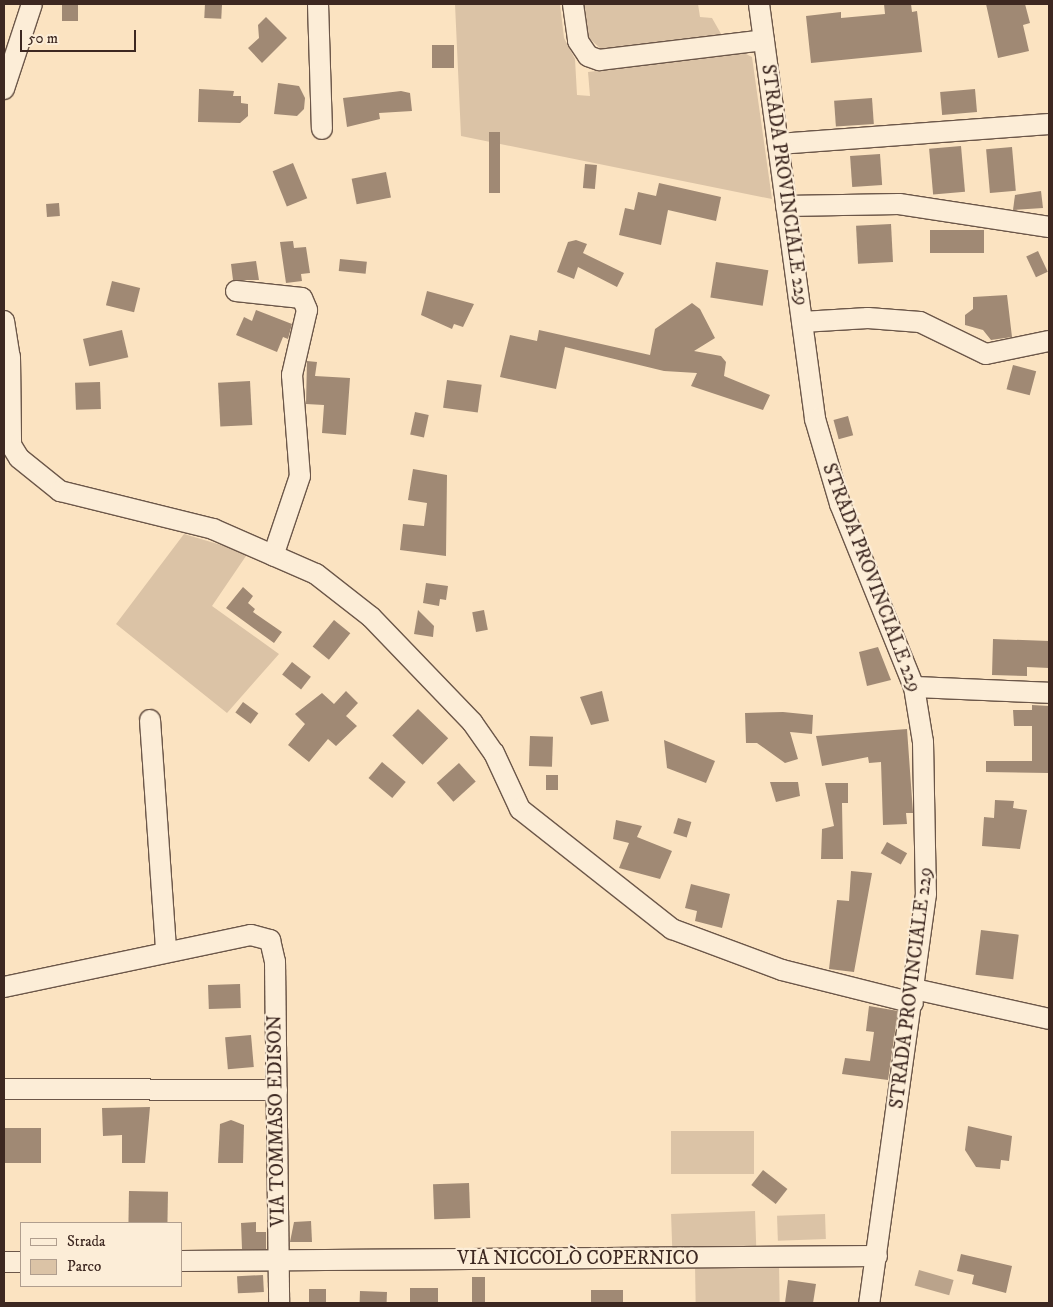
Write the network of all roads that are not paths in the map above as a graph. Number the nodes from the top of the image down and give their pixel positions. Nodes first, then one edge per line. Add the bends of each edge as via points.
1 (32, 4) edge
2 (318, 4) edge
3 (573, 4) edge
4 (760, 4) edge
5 (764, 40) junction
6 (4, 89) edge
7 (1049, 124) edge
8 (322, 129) dead end
9 (778, 144) junction
10 (786, 206) junction
11 (1049, 227) edge
12 (236, 291) dead end
13 (4, 321) edge
14 (802, 322) junction
15 (1049, 341) edge
16 (273, 556) junction
17 (914, 687) junction
18 (1049, 693) edge
19 (150, 720) dead end
20 (166, 951) junction
21 (4, 987) edge
22 (913, 996) junction
23 (1049, 1019) edge
24 (4, 1090) edge
25 (277, 1090) junction
26 (877, 1256) junction
27 (182, 1261) edge
28 (279, 1261) junction
29 (4, 1262) edge
30 (20, 1262) edge
31 (279, 1303) edge
32 (869, 1303) edge

1 - 6 street
2 - 8 street
3 - 5 street via 578,41 588,56 599,60
4 - 5 street, STRADA PROVINCIALE 229
5 - 9 street, STRADA PROVINCIALE 229
7 - 9 street
9 - 10 street, STRADA PROVINCIALE 229
10 - 11 street via 899,204
10 - 14 street, STRADA PROVINCIALE 229
12 - 16 street via 302,298 307,310 292,375 300,476
13 - 16 street via 10,357 9,434 19,458 60,491 76,498 213,529
14 - 15 street via 868,318 920,322 986,354
14 - 17 street, STRADA PROVINCIALE 229 via 825,460
16 - 22 street via 316,574 371,617 472,722 494,753 520,809 672,929 782,970
17 - 18 street
17 - 22 street, STRADA PROVINCIALE 229 via 923,742 927,865
19 - 20 street
20 - 21 street
20 - 25 street, VIA TOMMASO EDISON via 251,935 270,940 275,962
22 - 23 street
22 - 26 street, STRADA PROVINCIALE 229
24 - 25 street
25 - 28 street, VIA TOMMASO EDISON
26 - 28 street, VIA NICCOLÒ COPERNICO
26 - 32 street, STRADA PROVINCIALE 229
27 - 28 street, VIA NICCOLÒ COPERNICO
28 - 31 street, VIA TOMMASO EDISON
29 - 30 street

